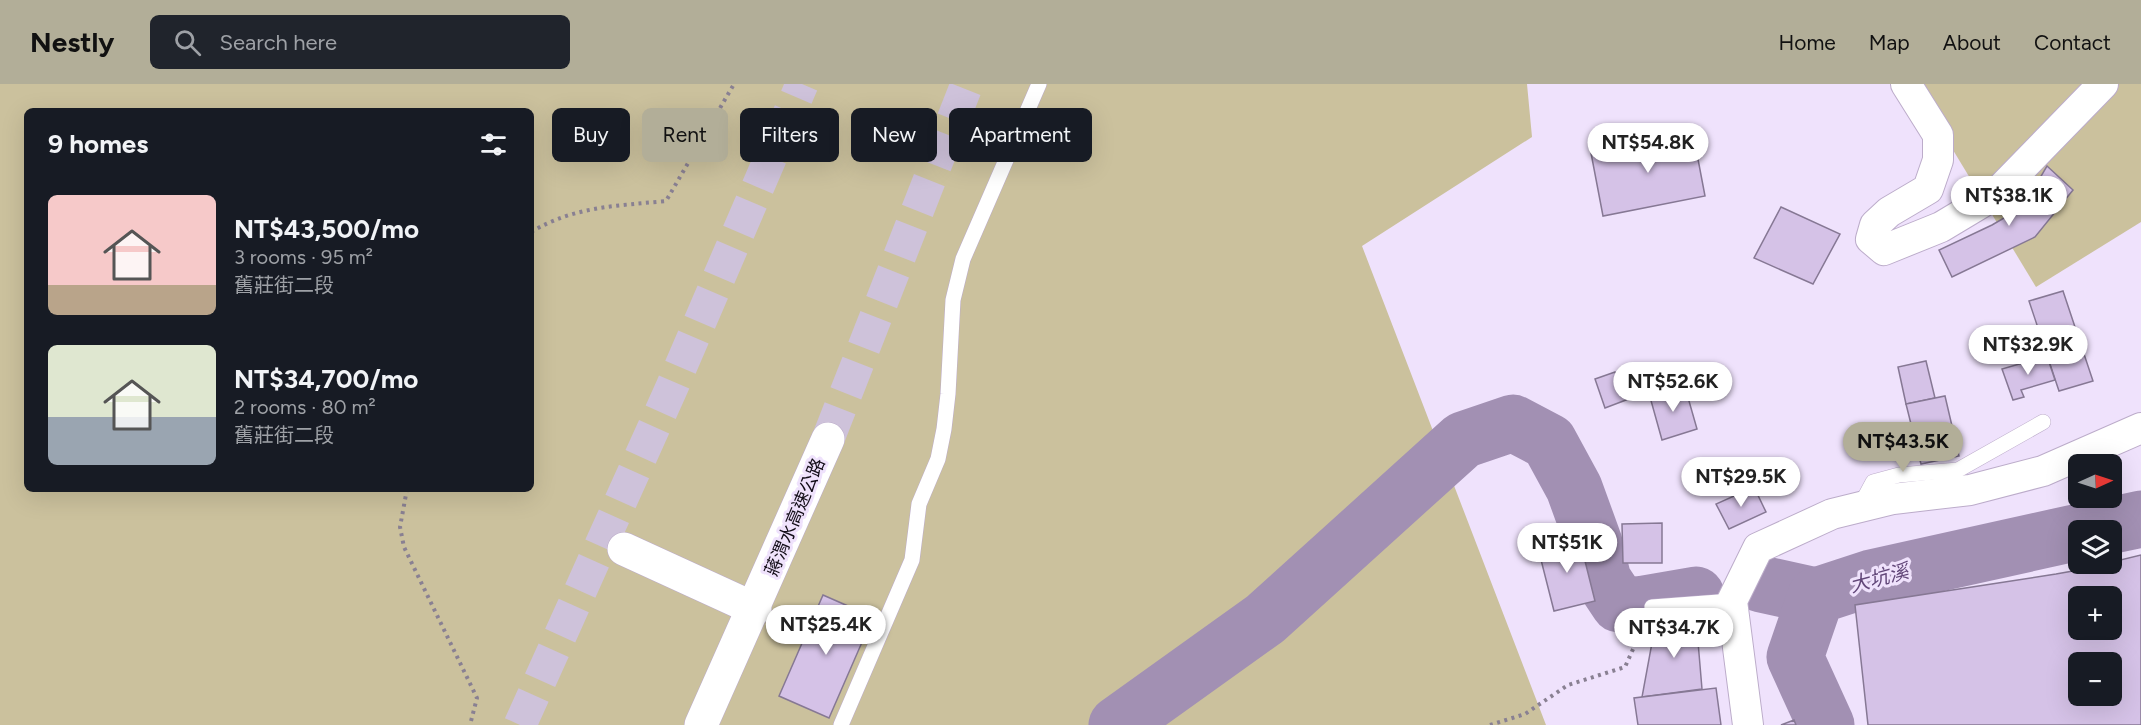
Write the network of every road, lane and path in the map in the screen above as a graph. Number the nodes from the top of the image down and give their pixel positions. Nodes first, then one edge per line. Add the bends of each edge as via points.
1 (734, 84) edge
2 (1039, 84) edge
3 (1906, 84) edge
4 (2103, 84) edge
5 (534, 230) edge
6 (2043, 422) dead end
7 (2141, 428) edge
8 (828, 439) tunnel mouth
9 (406, 492) edge
10 (1859, 508) junction
11 (624, 549) dead end
12 (1732, 601) junction
13 (1652, 608) joint
14 (755, 609) junction
15 (470, 725) edge
16 (701, 725) edge
17 (841, 725) edge
18 (1490, 725) edge
19 (1748, 725) edge

1 - 5 path via 666,201 577,211
2 - 17 lane via 963,259 953,300 944,429 938,459 919,504 912,560
3 - 4 street via 1938,135 1938,160 1928,189 1875,225 1871,239 1884,250 1941,227 1996,194
6 - 10 lane via 1958,470 1899,475 1873,482
7 - 10 street via 2043,471 1970,490 1893,499
8 - 14 highway, 蔣渭水高速公路
9 - 15 path via 400,527 404,547 477,698
10 - 12 street via 1832,514 1758,548
11 - 14 highway
12 - 13 lane
12 - 19 street
13 - 18 path via 1625,667 1568,685 1525,714
14 - 16 highway, 蔣渭水高速公路

